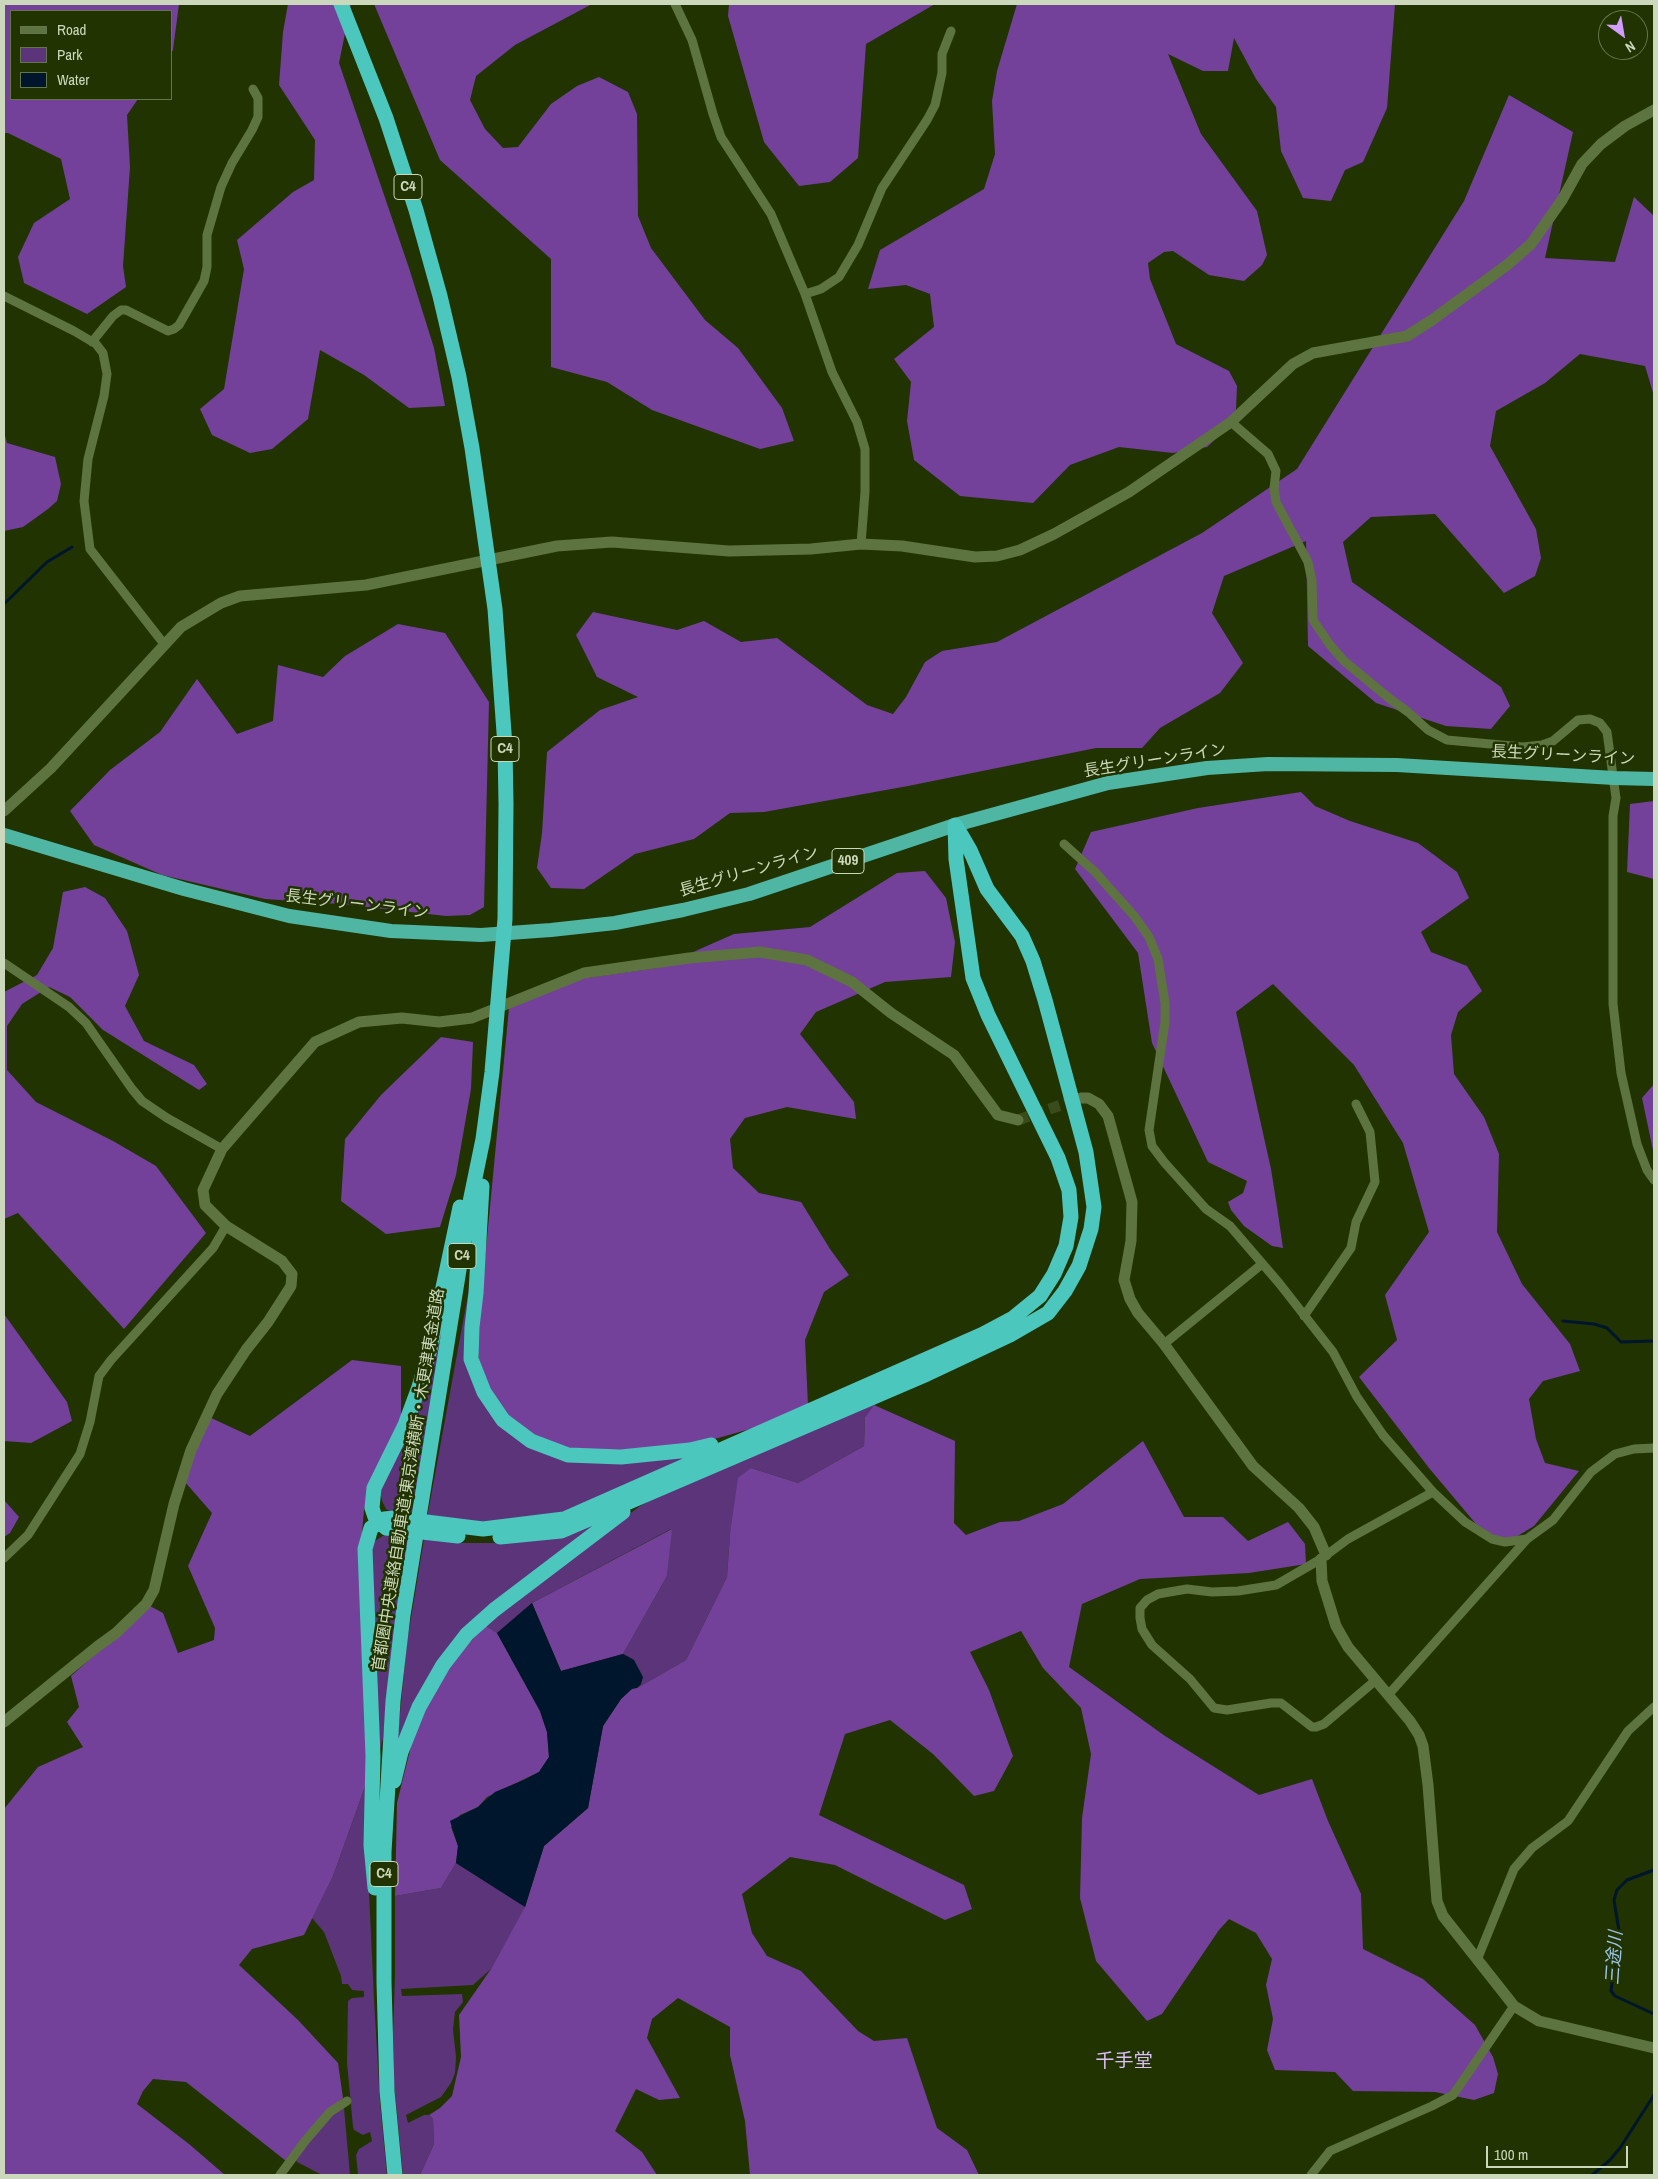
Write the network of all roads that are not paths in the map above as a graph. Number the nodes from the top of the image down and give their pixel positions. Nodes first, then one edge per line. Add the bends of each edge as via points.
1 (341, 4) edge
2 (675, 4) edge
3 (952, 31) dead end
4 (253, 89) dead end
5 (1654, 110) edge
6 (804, 294) junction
7 (4, 296) edge
8 (92, 342) junction
9 (1231, 422) junction
10 (861, 544) junction
11 (164, 644) junction
12 (1614, 778) junction
13 (1654, 778) edge
14 (4, 811) edge
15 (955, 825) junction
16 (4, 835) edge
17 (1064, 844) dead end
18 (4, 963) edge
19 (492, 1072) junction
20 (1081, 1098) dead end
21 (1356, 1104) dead end
22 (1018, 1120) tunnel mouth
23 (483, 1138) junction
24 (222, 1149) junction
25 (1654, 1180) edge
26 (226, 1226) junction
27 (1262, 1264) junction
28 (1304, 1316) junction
29 (1164, 1344) junction
30 (749, 1437) junction
31 (1654, 1448) edge
32 (1433, 1492) junction
33 (645, 1496) junction
34 (380, 1522) junction
35 (1527, 1539) junction
36 (1323, 1557) junction
37 (4, 1558) edge
38 (1376, 1680) junction
39 (1389, 1694) junction
40 (1654, 1707) edge
41 (4, 1722) edge
42 (384, 1852) junction
43 (1477, 1960) junction
44 (384, 1982) junction
45 (1514, 2006) junction
46 (1652, 2048) edge
47 (348, 2101) dead end
48 (280, 2175) edge
49 (395, 2175) edge
50 (1311, 2175) edge

1 - 19 highway, 首都圏中央連絡自動車道;東京湾横断・木更津東金道路 / C4 via 386,118 416,210 459,377 475,467 495,609 505,746 506,888
2 - 6 street via 692,40 721,137 770,214
3 - 6 street via 942,54 942,73 934,105 882,188 858,245 839,277 821,289
4 - 8 street via 258,98 258,116 221,187 206,235 204,281 179,325 168,331 121,310
5 - 9 street via 1601,144 1582,164 1531,244 1507,265 1407,336 1313,353 1293,364
6 - 10 street via 832,372 857,422 865,449
7 - 8 street
8 - 11 street via 103,353 107,374 88,459 84,501 90,549
9 - 10 street via 1129,492 1020,550 975,557 902,546
9 - 12 street via 1268,454 1276,471 1276,502 1308,562 1313,620 1344,661 1428,730 1447,740 1523,747 1542,745 1553,741 1578,720 1590,719 1600,723 1607,732
10 - 11 street via 729,552 612,542 557,546 366,585 240,596 221,603 181,627
11 - 14 street via 51,768
12 - 13 highway, 長生グリーンライン / 409
12 - 15 highway, 長生グリーンライン / 409 via 1397,765 1268,764 1206,768 1108,783
12 - 25 street via 1613,1004 1621,1073 1635,1135 1647,1170
15 - 16 highway, 長生グリーンライン / 409 via 749,894 683,910 615,923 481,935 391,931 289,916 184,889
15 - 30 highway via 956,859 974,978 988,1015 1058,1158 1069,1190 1071,1217 1066,1246 1040,1296 1013,1318 921,1363
15 - 33 highway via 987,889 1022,936 1045,1000 1086,1152 1094,1206 1079,1266 1048,1313 1010,1336
17 - 27 street via 1135,917 1158,959 1165,1022 1149,1130 1152,1146 1206,1209 1230,1226
18 - 24 street via 69,1007 86,1023 142,1101
19 - 23 highway, 首都圏中央連絡自動車道;東京湾横断・木更津東金道路 / C4
19 - 30 highway via 471,1359 484,1392 504,1420 531,1442 568,1455 621,1457 690,1450
20 - 29 street via 1099,1104 1108,1116 1132,1202 1132,1241 1124,1280 1138,1313
21 - 28 street via 1370,1132 1375,1182 1356,1222 1351,1248
22 - 24 street via 998,1115 954,1055 852,982 807,960 760,952 584,973 472,1018 439,1022 402,1018 359,1022 315,1042
23 - 34 highway via 471,1155 419,1387 405,1425 374,1488 372,1508
23 - 42 highway, 首都圏中央連絡自動車道;東京湾横断・木更津東金道路 / C4 via 403,1615 393,1701
24 - 26 street via 203,1190 205,1204
26 - 37 street via 213,1248 99,1376 80,1454 28,1535
26 - 41 street via 282,1262 292,1274 291,1286 213,1402 191,1450 174,1504 154,1590 146,1604 116,1633
27 - 28 street
27 - 29 street
28 - 32 street via 1333,1352 1357,1397 1383,1435
29 - 36 street via 1253,1466 1293,1502 1314,1527
30 - 34 highway via 564,1518 483,1528 394,1518
31 - 35 street via 1615,1454 1591,1472 1553,1520
32 - 35 street via 1465,1522 1492,1539 1505,1542
32 - 36 street via 1348,1539
33 - 34 highway via 561,1531 487,1538 405,1531 386,1528
33 - 42 highway via 494,1610 467,1634 444,1665 419,1707 401,1752
34 - 44 highway via 371,1528 365,1549 373,1756 371,1844
35 - 39 street
36 - 38 street via 1322,1581 1336,1626 1348,1647
36 - 38 street via 1276,1585 1256,1590 1212,1592 1187,1589 1158,1594 1140,1608 1146,1638 1190,1679 1214,1708 1227,1710 1281,1703 1316,1728
38 - 39 street
39 - 43 street via 1410,1721 1423,1746 1437,1901 1443,1916
40 - 43 street via 1628,1731 1568,1821 1532,1848 1514,1869
42 - 44 highway, 首都圏中央連絡自動車道;東京湾横断・木更津東金道路 / C4
43 - 45 street
44 - 49 highway, 首都圏中央連絡自動車道;東京湾横断・木更津東金道路 / C4 via 387,2091
45 - 46 street via 1539,2021
45 - 50 street via 1453,2095 1330,2151
47 - 48 street via 324,2120

